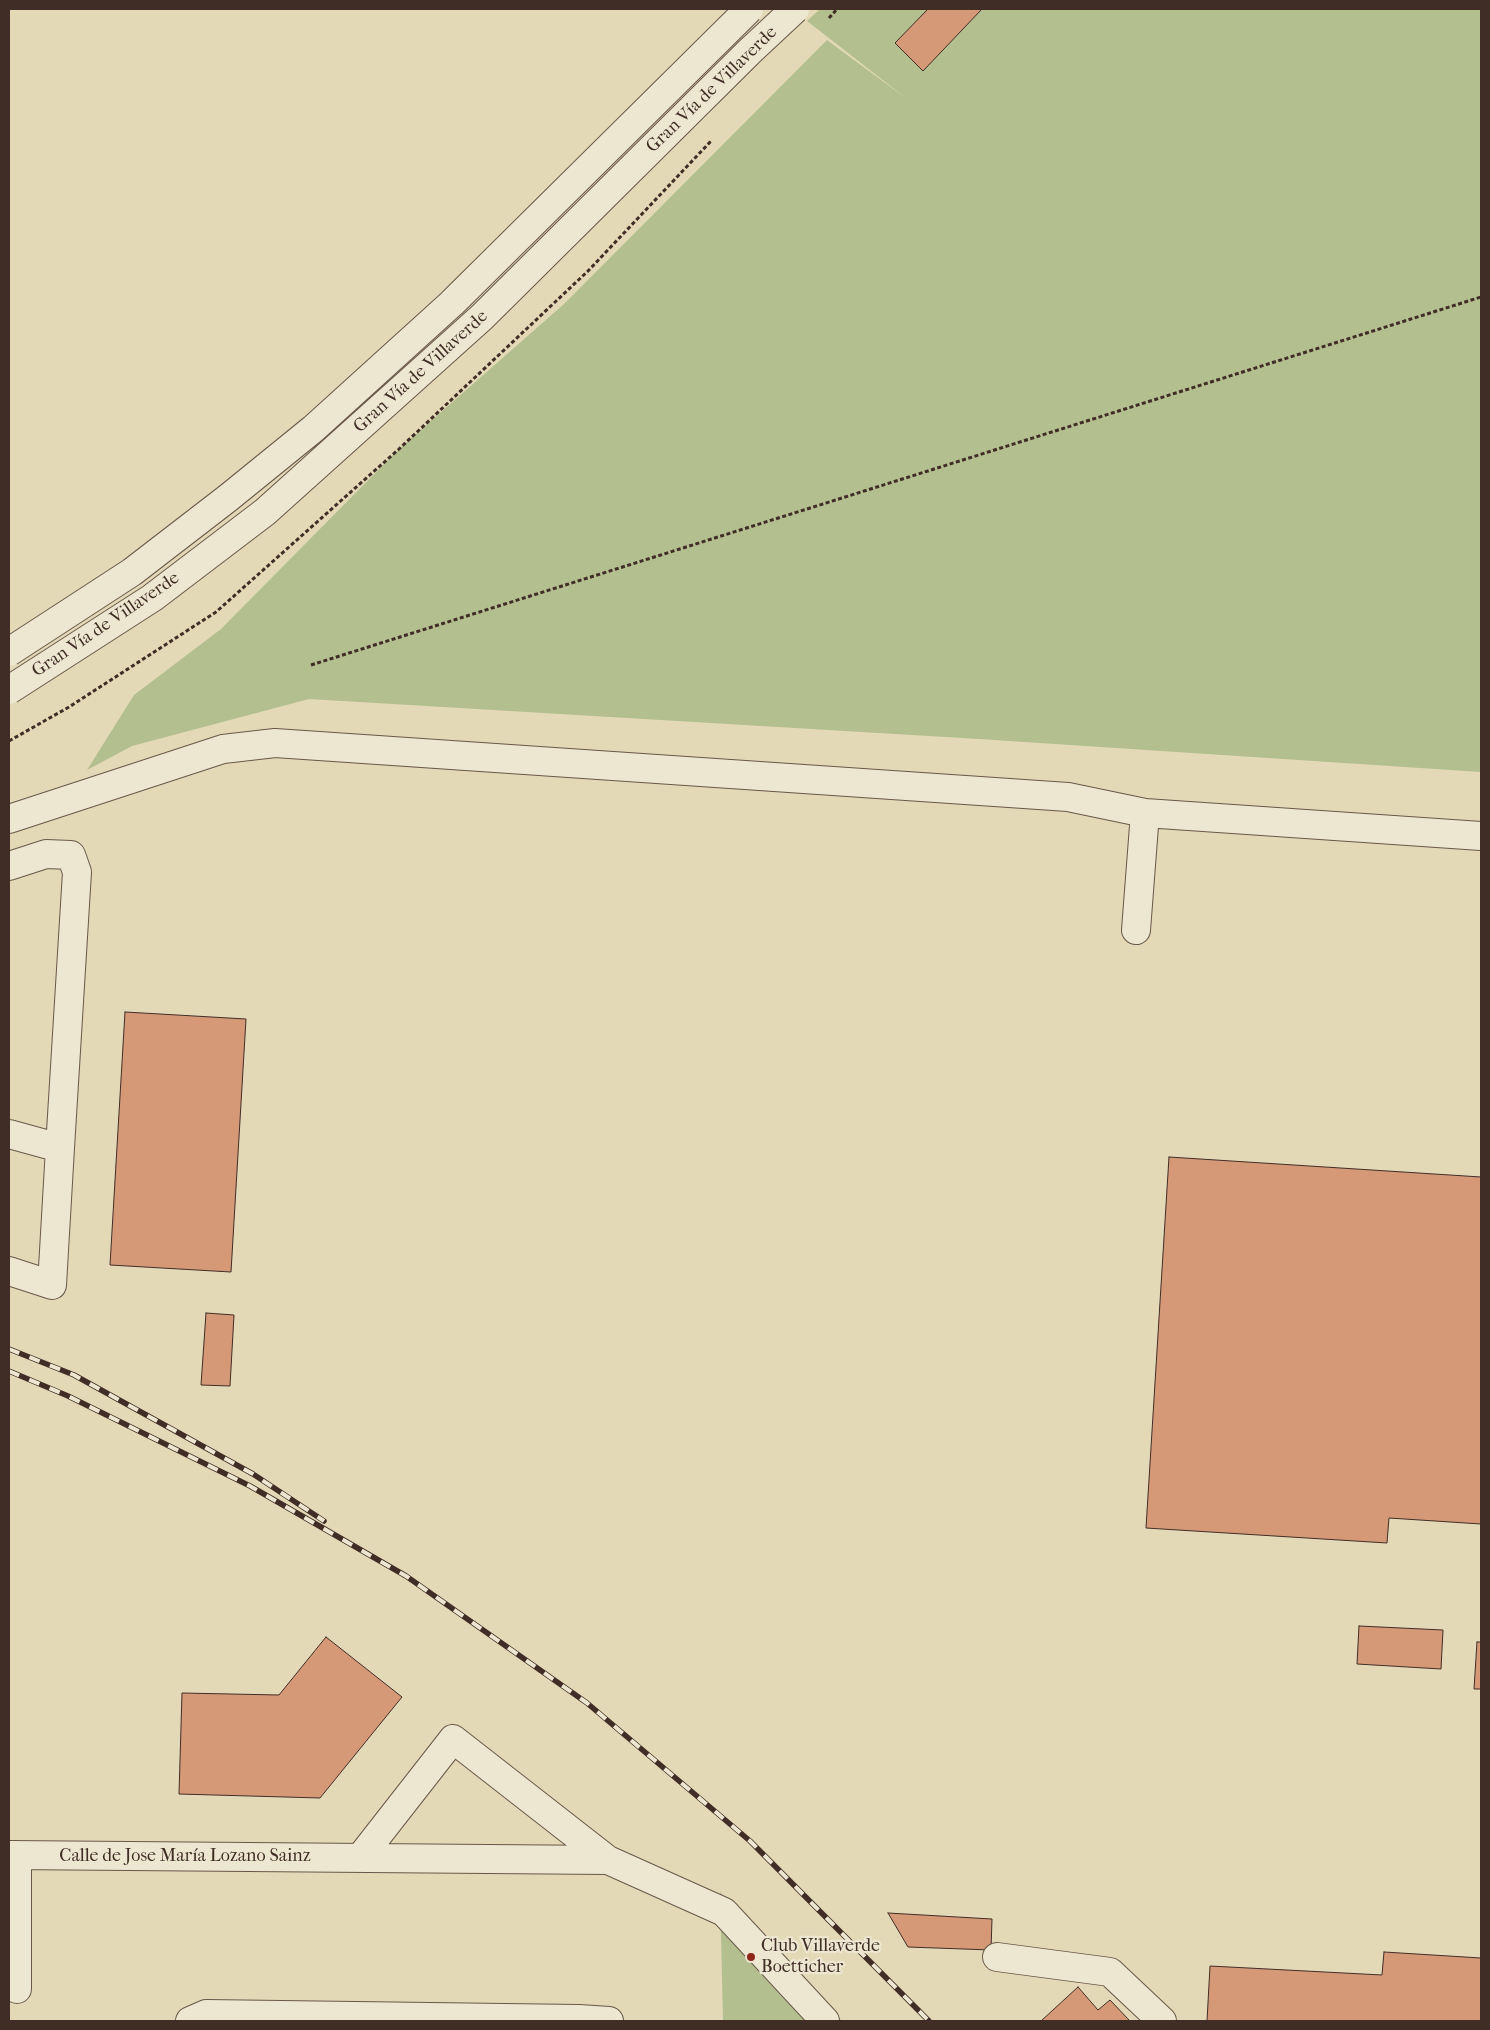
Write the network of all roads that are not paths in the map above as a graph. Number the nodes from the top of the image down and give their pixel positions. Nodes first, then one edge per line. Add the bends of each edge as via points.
1 (749, 9) edge
2 (795, 9) edge
3 (9, 652) edge
4 (9, 690) edge
5 (1145, 812) junction
6 (9, 819) edge
7 (1481, 836) edge
8 (9, 866) edge
9 (1136, 930) dead end
10 (9, 1134) edge
11 (60, 1148) junction
12 (9, 1270) edge
13 (13, 1855) edge
14 (360, 1858) junction
15 (608, 1860) junction
16 (997, 1958) dead end
17 (17, 1989) dead end
18 (190, 2021) edge
19 (609, 2021) edge
20 (825, 2021) edge
21 (1162, 2021) edge

1 - 3 street, Gran Vía de Villaverde, bridge via 452,303 313,429 132,572
2 - 4 street, Gran Vía de Villaverde, bridge via 482,317 265,512 152,598
5 - 6 street via 1068,796 275,743 223,749
5 - 7 street
5 - 9 street
8 - 11 street via 46,854 70,855 77,872
10 - 11 street
11 - 12 street via 52,1285
13 - 14 street, Calle de Jose María Lozano Sainz
13 - 17 street
14 - 15 street, Calle de Jose María Lozano Sainz
14 - 15 street via 453,1739
15 - 20 street via 724,1912
16 - 21 street via 1110,1972
18 - 19 street via 206,2014

